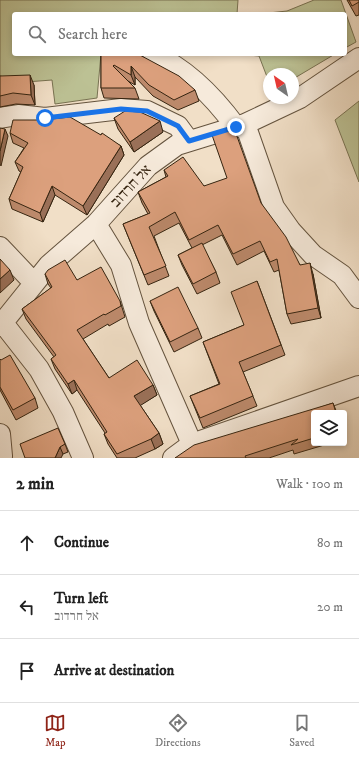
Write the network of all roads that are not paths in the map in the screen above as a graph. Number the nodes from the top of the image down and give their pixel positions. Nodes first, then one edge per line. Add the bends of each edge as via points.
1 (158, 56) edge
2 (359, 58) edge
3 (0, 118) edge
4 (240, 126) junction
5 (189, 141) junction
6 (96, 224) junction
7 (0, 247) edge
8 (34, 284) junction
9 (359, 298) edge
10 (2, 324) edge
11 (359, 386) edge
12 (0, 434) edge
13 (192, 444) junction
14 (0, 457) edge
15 (83, 458) edge
16 (173, 458) edge

1 - 4 street via 195,81
2 - 4 street, אל חרדוב via 300,98
3 - 5 street via 18,115 45,118 121,109 147,111 178,126
4 - 5 street, אל חרדוב
4 - 9 street via 274,206 291,232 313,255 342,275
5 - 6 street, אל חרדוב via 177,145 148,166
6 - 8 street, אל חרדוב via 49,265
6 - 13 street via 121,265 139,323
7 - 8 street
8 - 10 street, אל חרדוב
10 - 15 street via 39,369 63,412
11 - 13 street
12 - 14 street
13 - 16 street

